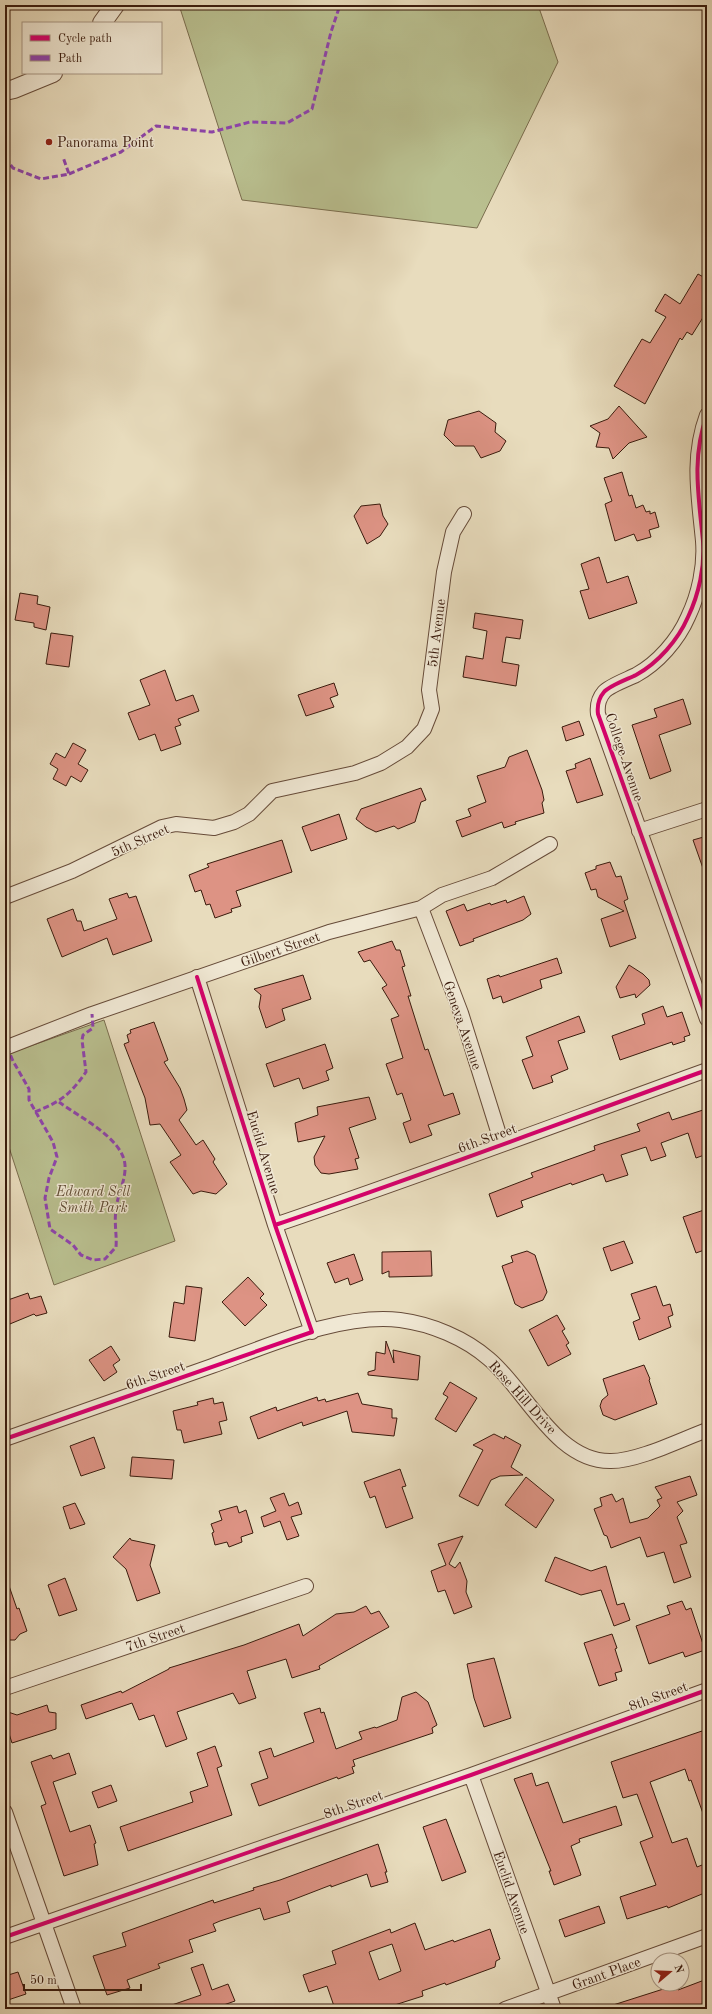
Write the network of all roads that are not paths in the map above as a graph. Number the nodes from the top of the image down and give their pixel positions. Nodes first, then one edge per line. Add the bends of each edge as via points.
1 (115, 5) edge
2 (103, 22) edge
3 (51, 74) edge
4 (5, 91) edge
5 (707, 415) edge
6 (464, 514) dead end
7 (407, 747) joint
8 (707, 809) edge
9 (639, 831) junction
10 (550, 844) dead end
11 (5, 897) edge
12 (421, 908) junction
13 (197, 977) junction
14 (707, 1019) edge
15 (5, 1048) edge
16 (707, 1070) edge
17 (502, 1144) junction
18 (275, 1225) junction
19 (312, 1332) junction
20 (707, 1430) edge
21 (5, 1439) edge
22 (306, 1586) dead end
23 (5, 1688) edge
24 (707, 1690) edge
25 (471, 1775) junction
26 (5, 1812) edge
27 (45, 1923) junction
28 (707, 1936) edge
29 (5, 1937) edge
30 (548, 1994) junction
31 (74, 2009) edge
32 (505, 2009) edge
33 (554, 2009) edge

1 - 2 street
3 - 4 street
5 - 9 street, College Avenue via 698,454 696,487 703,542 697,595 688,618 663,653 638,674 605,691 597,704 598,714
6 - 7 street, 5th Avenue via 453,532 444,572 429,690 432,709 424,729
7 - 11 street, 5th Street via 381,763 355,773 272,791 249,814 234,822 214,828 176,824 162,827 72,871
8 - 9 street
9 - 14 street, College Avenue
10 - 12 street, Gilbert Street via 492,878 442,895
12 - 13 street, Gilbert Street via 329,932
12 - 17 street, Geneva Avenue via 461,1013
13 - 15 street, Gilbert Street
13 - 18 street, Euclid Avenue
16 - 17 street, 6th Street
17 - 18 street, 6th Street via 382,1189
18 - 19 street, Euclid Avenue
19 - 20 street, Rose Hill Drive via 346,1322 373,1319 401,1320 436,1329 466,1343 489,1359 560,1440 575,1451 592,1458 610,1461 628,1459
19 - 21 street, 6th Street
22 - 23 street, 7th Street
24 - 25 street, 8th Street
25 - 27 street, 8th Street
25 - 30 street, Euclid Avenue
26 - 27 street
27 - 29 street, 8th Street
27 - 31 street
28 - 30 street, Grant Place
30 - 32 street, Grant Place
30 - 33 street, Euclid Avenue

